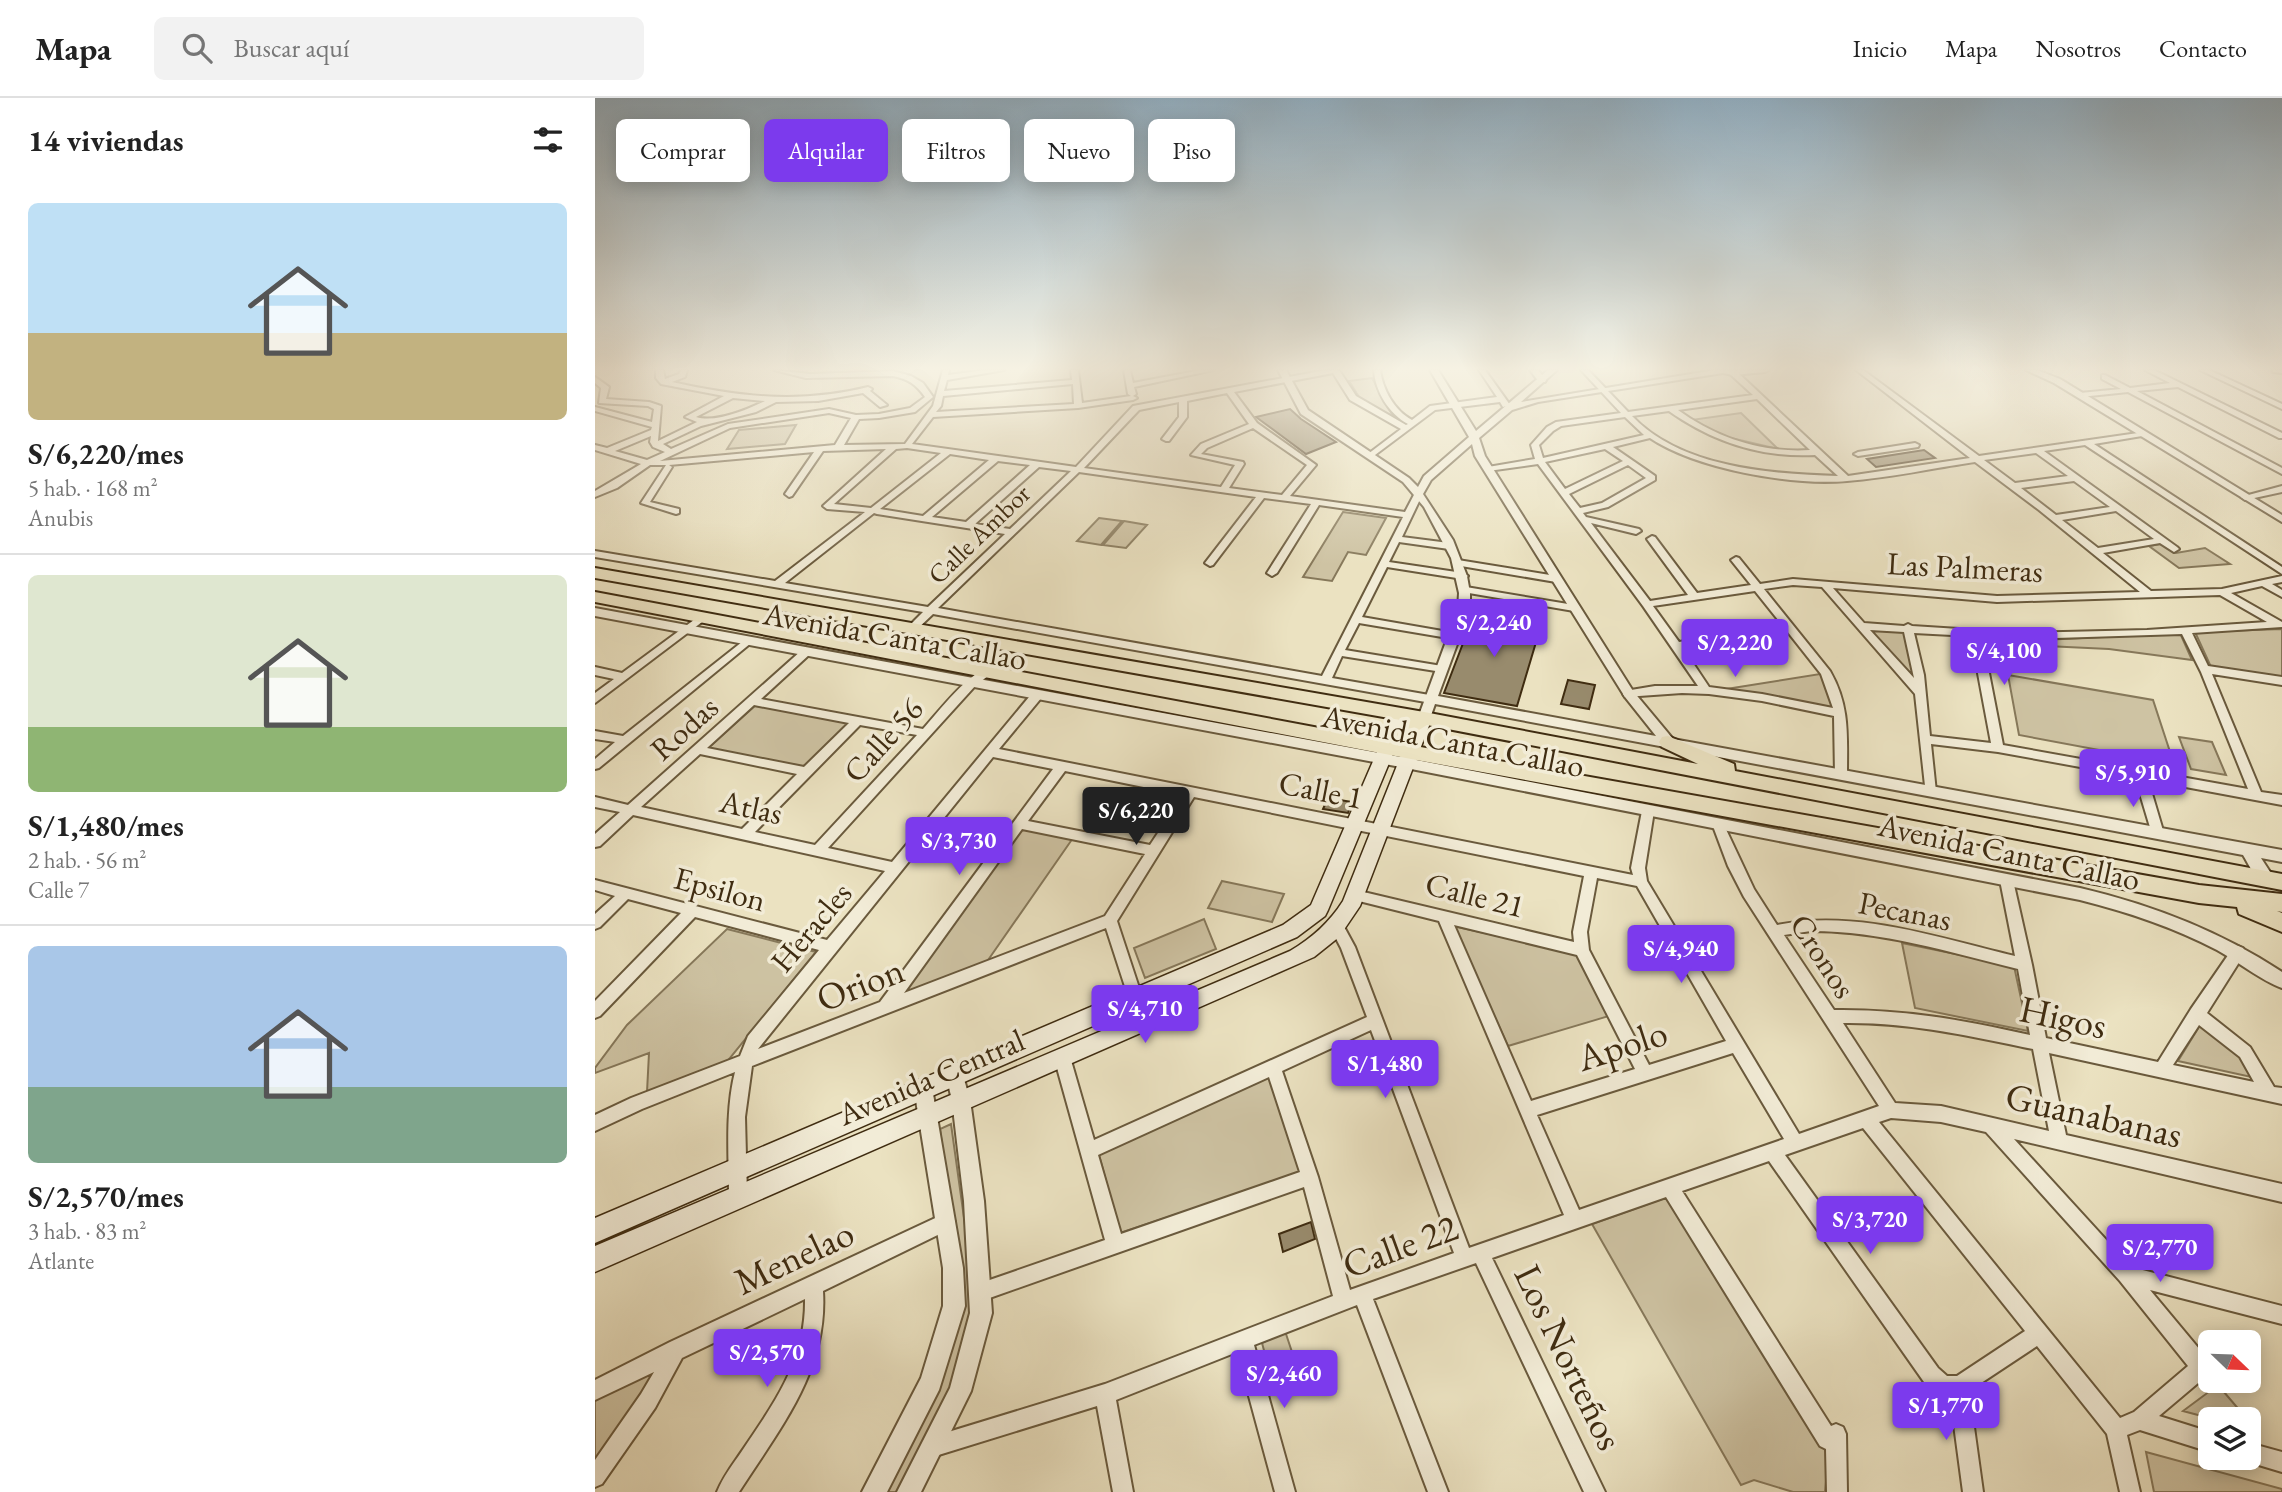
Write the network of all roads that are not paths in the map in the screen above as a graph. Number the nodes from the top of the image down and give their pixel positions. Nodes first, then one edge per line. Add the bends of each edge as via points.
1 (640, 435) edge
2 (655, 435) edge
3 (675, 435) edge
4 (708, 435) edge
5 (845, 435) edge
6 (915, 435) edge
7 (1107, 435) edge
8 (1169, 435) edge
9 (1230, 435) edge
10 (1269, 435) edge
11 (1339, 435) edge
12 (1397, 435) edge
13 (1468, 435) edge
14 (1476, 435) edge
15 (1544, 435) edge
16 (1715, 435) edge
17 (1799, 435) edge
18 (1946, 435) edge
19 (2135, 435) edge
20 (2144, 435) edge
21 (2215, 435) edge
22 (1650, 436) joint
23 (1472, 438) junction
24 (1166, 439) dead end
25 (2086, 442) junction
26 (656, 445) junction
27 (895, 445) junction
28 (1915, 445) dead end
29 (907, 446) junction
30 (1607, 446) junction
31 (595, 447) edge
32 (838, 447) junction
33 (820, 449) junction
34 (2036, 449) junction
35 (607, 451) junction
36 (949, 451) junction
37 (670, 452) junction
38 (1817, 452) junction
39 (1370, 456) junction
40 (996, 457) junction
41 (1977, 458) junction
42 (1540, 461) junction
43 (648, 463) junction
44 (684, 463) junction
45 (1038, 463) junction
46 (1628, 463) junction
47 (668, 467) junction
48 (1078, 469) junction
49 (1487, 469) junction
50 (2282, 471) edge
51 (1882, 474) junction
52 (2075, 478) junction
53 (1846, 479) junction
54 (2014, 486) junction
55 (608, 488) junction
56 (1224, 489) junction
57 (2282, 489) edge
58 (1419, 493) junction
59 (1564, 493) junction
60 (595, 494) edge
61 (789, 494) dead end
62 (1262, 495) junction
63 (2245, 497) junction
64 (1284, 498) junction
65 (1316, 503) junction
66 (2117, 508) junction
67 (877, 510) junction
68 (676, 511) dead end
69 (1409, 515) junction
70 (1581, 515) junction
71 (926, 519) junction
72 (2055, 519) junction
73 (2282, 519) edge
74 (968, 525) junction
75 (1636, 531) dead end
76 (1011, 532) junction
77 (1397, 539) junction
78 (1652, 540) dead end
79 (2161, 540) junction
80 (1449, 546) junction
81 (2174, 549) dead end
82 (2098, 551) junction
83 (595, 554) edge
84 (1736, 560) dead end
85 (1210, 563) dead end
86 (1385, 564) junction
87 (1460, 570) junction
88 (2282, 571) edge
89 (595, 573) edge
90 (1272, 573) dead end
91 (1556, 579) junction
92 (2282, 579) edge
93 (778, 584) junction
94 (1824, 584) junction
95 (2265, 584) junction
96 (1755, 587) junction
97 (1466, 590) junction
98 (2222, 592) junction
99 (2282, 594) edge
100 (2150, 595) junction
101 (595, 597) edge
102 (1695, 597) junction
103 (1647, 604) junction
104 (1574, 608) junction
105 (930, 610) junction
106 (595, 612) edge
107 (702, 617) junction
108 (1356, 619) junction
109 (1860, 626) junction
110 (2280, 626) edge
111 (1908, 627) junction
112 (1789, 628) junction
113 (687, 629) junction
114 (909, 630) junction
115 (2185, 630) junction
116 (1976, 633) junction
117 (1454, 636) junction
118 (747, 641) junction
119 (1676, 646) junction
120 (806, 652) junction
121 (1339, 652) junction
122 (1442, 669) junction
123 (2205, 669) junction
124 (991, 670) junction
125 (595, 671) edge
126 (624, 677) junction
127 (1325, 680) junction
128 (2279, 681) edge
129 (972, 682) junction
130 (1706, 690) junction
131 (1920, 692) junction
132 (2282, 693) edge
133 (1038, 694) junction
134 (1629, 694) junction
135 (595, 699) edge
136 (1431, 699) junction
137 (754, 701) junction
138 (1841, 713) junction
139 (1401, 715) junction
140 (1424, 718) junction
141 (858, 720) junction
142 (925, 733) junction
143 (595, 736) edge
144 (1925, 738) junction
145 (625, 740) junction
146 (1668, 742) junction
147 (1387, 748) junction
148 (1998, 748) junction
149 (699, 750) junction
150 (991, 752) junction
151 (1408, 758) junction
152 (595, 765) edge
153 (1061, 767) junction
154 (807, 772) junction
155 (2140, 774) junction
156 (1841, 775) junction
157 (1774, 787) junction
158 (1191, 792) junction
159 (1930, 792) junction
160 (2257, 796) junction
161 (2282, 800) edge
162 (595, 802) edge
163 (633, 810) junction
164 (1648, 810) junction
165 (1020, 824) junction
166 (1355, 826) junction
167 (1719, 826) junction
168 (1379, 830) junction
169 (744, 834) junction
170 (2158, 834) junction
171 (595, 842) edge
172 (818, 850) junction
173 (1154, 850) junction
174 (2248, 850) junction
175 (2281, 857) edge
176 (896, 868) junction
177 (1591, 873) junction
178 (2007, 880) junction
179 (2274, 880) edge
180 (1641, 882) junction
181 (595, 885) edge
182 (626, 893) junction
183 (2199, 894) junction
184 (1355, 895) junction
185 (2282, 903) edge
186 (692, 911) junction
187 (1444, 917) junction
188 (1110, 920) junction
189 (595, 922) edge
190 (2282, 923) edge
191 (1337, 927) junction
192 (1774, 931) junction
193 (830, 947) junction
194 (1582, 950) junction
195 (2238, 952) junction
196 (2025, 965) junction
197 (2282, 981) edge
198 (1135, 997) junction
199 (885, 1008) junction
200 (595, 1012) edge
201 (2196, 1014) junction
202 (1829, 1017) junction
203 (1375, 1021) junction
204 (2039, 1044) junction
205 (1736, 1045) junction
206 (1062, 1057) junction
207 (743, 1063) junction
208 (1273, 1067) junction
209 (2161, 1071) junction
210 (1644, 1072) junction
211 (955, 1075) junction
212 (923, 1088) junction
213 (2276, 1094) edge
214 (961, 1101) junction
215 (1528, 1110) junction
216 (1891, 1110) junction
217 (929, 1114) junction
218 (1866, 1119) junction
219 (595, 1123) edge
220 (1990, 1125) junction
221 (2059, 1142) junction
222 (1794, 1143) junction
223 (1091, 1150) junction
224 (1773, 1152) junction
225 (738, 1168) junction
226 (1310, 1177) junction
227 (1669, 1186) junction
228 (2282, 1193) edge
229 (738, 1196) junction
230 (1574, 1219) junction
231 (946, 1222) junction
232 (595, 1231) edge
233 (1115, 1243) junction
234 (1472, 1255) junction
235 (595, 1259) edge
236 (2126, 1275) junction
237 (813, 1284) junction
238 (981, 1292) junction
239 (1353, 1298) junction
240 (2282, 1315) edge
241 (2038, 1334) junction
242 (1243, 1339) junction
243 (677, 1349) junction
244 (1959, 1386) junction
245 (595, 1390) edge
246 (1105, 1394) junction
247 (2140, 1420) junction
248 (2116, 1429) junction
249 (1832, 1436) joint
250 (2198, 1438) edge
251 (932, 1447) junction
252 (2261, 1456) edge
253 (2282, 1462) edge
254 (595, 1477) edge
255 (727, 1492) edge
256 (874, 1492) edge
257 (909, 1492) edge
258 (1123, 1492) edge
259 (1285, 1492) edge
260 (1438, 1492) edge
261 (1595, 1492) edge
262 (1837, 1492) edge
263 (1973, 1492) edge
264 (2130, 1492) edge

1 - 35 street
2 - 26 street
3 - 26 street
4 - 37 street
5 - 32 street
6 - 29 street
7 - 48 street, Calle Ambor
8 - 24 street
9 - 56 street via 1204,446 1194,456 1240,464
10 - 64 street via 1311,463 1312,468
11 - 39 street, Avenida Central
12 - 39 street
13 - 23 street
14 - 23 street
15 - 42 street via 1537,442
16 - 38 street via 1775,451
17 - 38 street
18 - 41 street
19 - 25 street
20 - 63 street
21 - 50 street
22 - 30 street
22 - 53 street via 1737,469 1784,477
23 - 49 street
23 - 58 street via 1425,480
25 - 34 street
25 - 88 street
26 - 37 street
27 - 29 street
27 - 32 street
27 - 67 street via 828,506
28 - 51 street via 1855,452
29 - 36 street
30 - 42 street
30 - 46 street
31 - 35 street
32 - 33 street
33 - 44 street
33 - 61 street
34 - 41 street
34 - 52 street
35 - 43 street
36 - 40 street
36 - 67 street
37 - 43 street
38 - 53 street
39 - 58 street, Avenida Central
40 - 45 street
40 - 71 street
41 - 51 street
41 - 54 street
42 - 49 street
42 - 59 street
43 - 44 street
43 - 55 street
44 - 47 street
45 - 48 street
45 - 74 street
46 - 59 street
46 - 70 street via 1653,478
47 - 55 street
47 - 68 street via 645,503
48 - 56 street
48 - 76 street, Calle Ambor
49 - 91 street
51 - 53 street
52 - 54 street
52 - 66 street
54 - 72 street
55 - 60 street
56 - 62 street
57 - 63 street
58 - 69 street
58 - 80 street, Avenida Central
59 - 70 street
62 - 64 street
62 - 85 street
63 - 73 street
64 - 65 street
65 - 69 street
65 - 90 street
66 - 72 street
66 - 79 street
67 - 71 street
67 - 93 street
69 - 77 street
70 - 75 street
70 - 103 street
71 - 74 street
72 - 82 street
74 - 76 street
76 - 105 street, Calle Ambor
77 - 80 street
77 - 86 street
78 - 102 street
79 - 81 street
79 - 82 street
80 - 87 street, Avenida Central
82 - 100 street
83 - 93 street, Avenida Canta Callao
84 - 96 street
86 - 87 street
86 - 108 street
87 - 91 street
87 - 97 street, Avenida Central
89 - 114 main road, Avenida Canta Callao
91 - 104 street
92 - 95 street, Las Palmeras
93 - 105 street, Avenida Canta Callao
94 - 96 street, Las Palmeras
94 - 100 street, Las Palmeras via 1997,599
94 - 109 street
95 - 98 street, Las Palmeras
95 - 99 street
96 - 102 street, Las Palmeras
96 - 112 street
97 - 104 street
97 - 117 street, Avenida Central
98 - 100 street, Las Palmeras
98 - 110 street
101 - 107 main road, Avenida Canta Callao
102 - 103 street, Las Palmeras
103 - 119 street
104 - 134 street
105 - 114 street, Calle Ambor
105 - 127 street, Avenida Canta Callao
106 - 113 street, Avenida Canta Callao
107 - 113 street
107 - 124 main road, Avenida Canta Callao
108 - 117 street
108 - 121 street
109 - 111 street
109 - 131 street
110 - 115 street
111 - 116 street
111 - 131 street
112 - 119 street
112 - 138 street via 1826,673 1837,692
113 - 118 street, Avenida Canta Callao
113 - 126 street
114 - 139 main road, Avenida Canta Callao
115 - 116 street via 2022,636
115 - 123 street
116 - 148 street
117 - 122 street, Avenida Central
118 - 120 street, Avenida Canta Callao
118 - 145 street
119 - 130 street
120 - 129 street, Avenida Canta Callao
120 - 137 street, Rodas
121 - 122 street
121 - 127 street
122 - 136 street, Avenida Central
123 - 128 street
123 - 160 street
124 - 129 street, Calle 56
124 - 147 main road, Avenida Canta Callao via 1305,730 1325,728
125 - 126 street
126 - 135 street
127 - 136 street, Avenida Canta Callao
128 - 132 street
129 - 133 street, Avenida Canta Callao
129 - 142 street, Calle 56
130 - 134 street via 1671,687
130 - 138 street
131 - 144 street
133 - 147 street, Avenida Canta Callao
133 - 150 street, Heracles
134 - 146 street
136 - 140 street, Avenida Central
136 - 146 street, Avenida Canta Callao
137 - 141 street
137 - 149 street, Rodas
138 - 156 street
139 - 140 main road, Avenida Canta Callao
139 - 147 main road, Avenida Central
140 - 147 main road
140 - 151 main road, Avenida Central
140 - 157 main road, Avenida Canta Callao
141 - 142 street
141 - 154 street
142 - 172 street, Calle 56
143 - 145 street
144 - 148 street
144 - 159 street
145 - 152 street
146 - 156 street, Avenida Canta Callao
146 - 157 main road
147 - 151 main road, Avenida Canta Callao
147 - 166 main road, Avenida Central
148 - 155 street
149 - 154 street
149 - 163 street, Rodas
150 - 153 street, Calle 1
150 - 176 street, Heracles
151 - 164 street, Avenida Canta Callao
151 - 168 main road, Avenida Central
151 - 183 main road, Avenida Canta Callao
153 - 158 street, Calle 1
153 - 165 street
154 - 169 street
155 - 160 street
155 - 170 street
156 - 159 street, Avenida Canta Callao
157 - 179 main road, Avenida Canta Callao
158 - 166 street, Calle 1
158 - 173 street
159 - 170 street, Avenida Canta Callao
160 - 161 street
162 - 163 street, Atlas
163 - 169 street, Atlas
163 - 171 street, Rodas
164 - 167 street, Avenida Canta Callao
164 - 180 street via 1638,868
165 - 173 street
165 - 199 street
166 - 168 street, Calle 1
166 - 198 main road, Avenida Central via 1318,910 1290,931
167 - 178 street, Avenida Canta Callao
167 - 192 street, Cronos via 1735,866
168 - 177 street, Calle 1
168 - 184 main road, Avenida Central
169 - 172 street, Atlas
170 - 174 street, Avenida Canta Callao
172 - 176 street, Atlas
173 - 188 street
174 - 175 street, Avenida Canta Callao
174 - 179 street
176 - 193 street, Heracles
177 - 180 street, Calle 1
177 - 194 street via 1580,932
178 - 195 street, Avenida Canta Callao via 2121,904 2177,923
178 - 196 street
179 - 185 main road
180 - 205 street
181 - 182 street, Epsilon
182 - 186 street, Epsilon
182 - 189 street
183 - 185 main road, Avenida Canta Callao
183 - 190 main road via 2259,911
184 - 187 street, Calle 21
184 - 191 main road, Avenida Central
186 - 193 street, Epsilon
186 - 200 street
187 - 194 street, Calle 21
187 - 215 street
188 - 198 street
188 - 199 street, Orion
191 - 203 street, Los Norteños
191 - 206 main road, Avenida Central via 1323,942 1297,957
192 - 196 street, Pecanas via 1810,925 1841,927 1898,935
192 - 202 street, Cronos
193 - 207 street, Heracles via 753,1041
194 - 210 street
195 - 197 street, Avenida Canta Callao
195 - 201 street
196 - 204 street
198 - 211 main road, Avenida Central
199 - 207 street, Orion
201 - 209 street
201 - 213 street via 2245,1052
202 - 204 street, Higos via 1917,1019
202 - 216 street, Cronos
203 - 208 street
203 - 234 street, Los Norteños
204 - 209 street, Higos
204 - 221 street
205 - 210 street, Apolo
205 - 222 street
206 - 214 main road, Avenida Central
206 - 223 street
207 - 219 street, Orion
207 - 225 street, Heracles
208 - 223 street
208 - 226 street
209 - 213 street, Higos
210 - 215 street, Apolo
211 - 212 main road, Avenida Central
211 - 214 street
212 - 217 street
212 - 225 main road, Avenida Central
214 - 217 main road, Avenida Central
214 - 238 street
215 - 230 street
216 - 218 street, Calle 22
216 - 220 street, Guanabanas via 1941,1114
217 - 229 main road, Avenida Central
217 - 231 street
218 - 222 street, Calle 22
218 - 241 street
220 - 221 street, Guanabanas
220 - 236 street
221 - 228 street, Guanabanas
222 - 224 street, Calle 22
223 - 233 street
224 - 227 street, Calle 22
224 - 244 street via 1930,1375 1944,1385
225 - 229 street, Heracles
225 - 232 main road, Avenida Central
226 - 233 street
226 - 239 street
227 - 230 street, Calle 22
227 - 249 street
229 - 235 main road, Avenida Central
230 - 234 street, Calle 22
231 - 237 street, Menelao
231 - 256 street via 955,1291 944,1346 931,1382
233 - 238 street
234 - 239 street, Calle 22
234 - 261 street, Los Norteños
236 - 240 street
236 - 247 street via 2198,1363 2197,1371
237 - 243 street, Menelao
237 - 255 street via 815,1315 809,1351
238 - 251 street via 970,1361
239 - 242 street, Calle 22
239 - 260 street
241 - 244 street
241 - 248 street
242 - 246 street, Calle 22
242 - 259 street
243 - 245 street, Menelao
243 - 254 street via 649,1401
244 - 263 street
246 - 251 street, Calle 22
246 - 258 street
247 - 248 street
247 - 250 street
248 - 264 street
249 - 262 street
251 - 257 street
252 - 253 street

